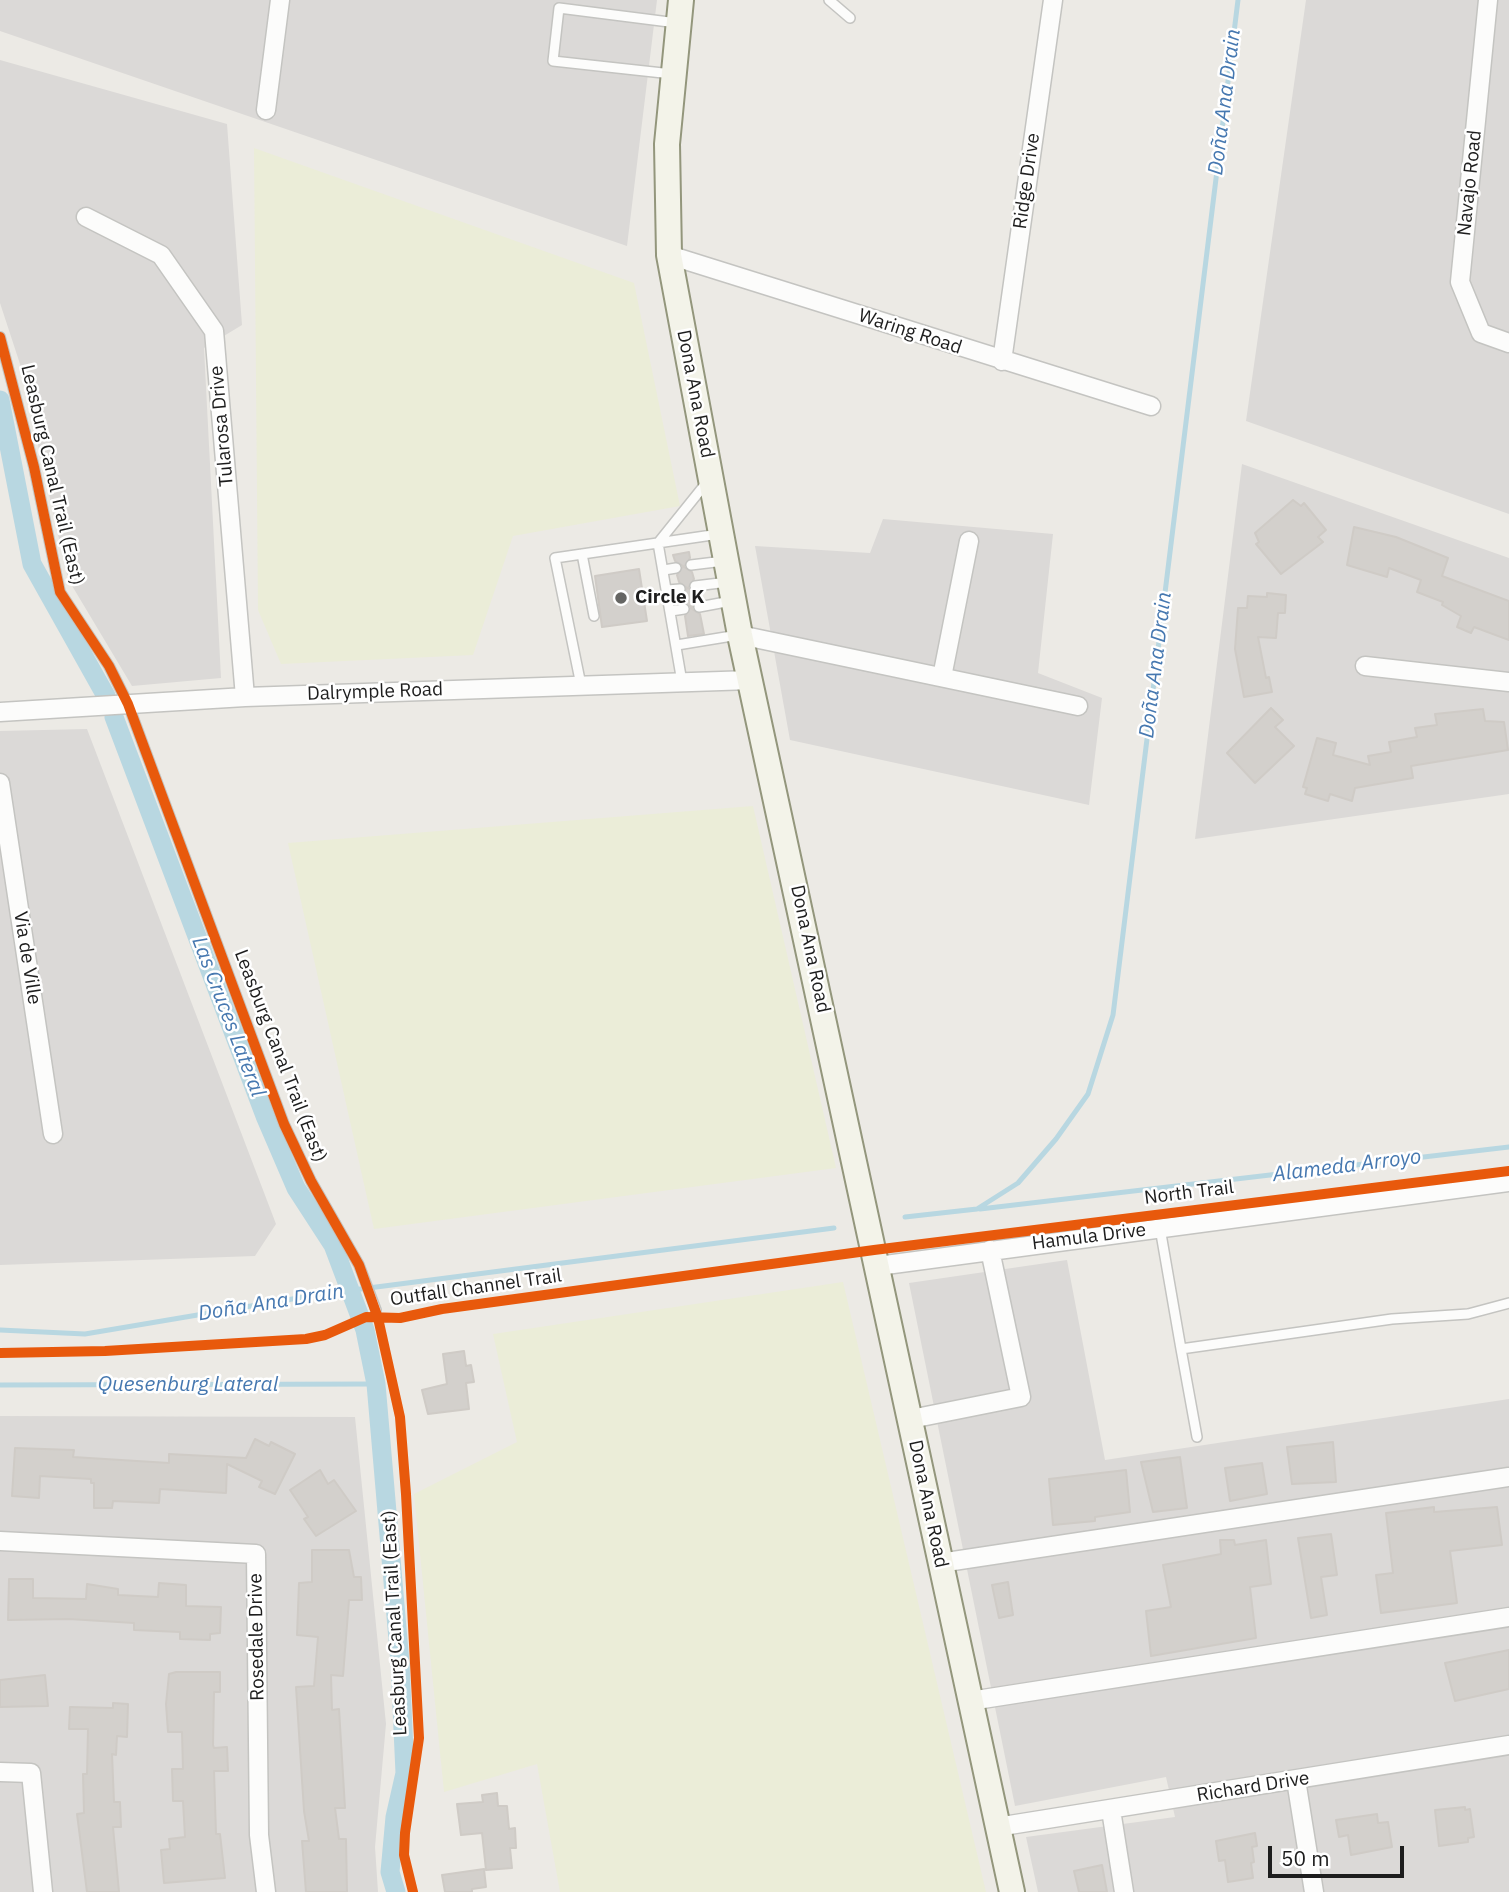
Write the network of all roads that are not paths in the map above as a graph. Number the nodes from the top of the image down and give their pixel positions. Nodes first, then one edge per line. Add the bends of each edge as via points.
1 (280, 0) edge
2 (829, 0) edge
3 (1053, 0) edge
4 (1488, 0) edge
5 (680, 11) edge
6 (850, 18) dead end
7 (674, 74) junction
8 (265, 110) dead end
9 (86, 218) dead end
10 (669, 255) junction
11 (0, 337) edge
12 (1509, 343) edge
13 (1002, 361) junction
14 (1151, 406) dead end
15 (711, 477) junction
16 (721, 533) junction
17 (969, 541) dead end
18 (658, 543) junction
19 (582, 554) junction
20 (691, 565) dead end
21 (676, 568) dead end
22 (664, 570) junction
23 (730, 581) junction
24 (695, 586) dead end
25 (680, 589) dead end
26 (667, 590) junction
27 (699, 607) dead end
28 (684, 609) dead end
29 (671, 611) junction
30 (594, 616) dead end
31 (740, 635) junction
32 (677, 645) junction
33 (1365, 666) dead end
34 (942, 677) junction
35 (751, 680) junction
36 (682, 682) junction
37 (1509, 682) edge
38 (580, 685) junction
39 (245, 697) junction
40 (128, 704) junction
41 (1078, 706) dead end
42 (0, 712) edge
43 (0, 783) edge
44 (53, 1134) dead end
45 (1509, 1182) edge
46 (1160, 1228) junction
47 (990, 1250) junction
48 (878, 1266) junction
49 (1509, 1303) edge
50 (376, 1310) dead end
51 (1181, 1349) junction
52 (911, 1419) junction
53 (1197, 1437) dead end
54 (1509, 1477) edge
55 (0, 1541) edge
56 (940, 1563) junction
57 (1509, 1616) edge
58 (970, 1701) junction
59 (1509, 1745) edge
60 (0, 1772) edge
61 (1296, 1780) junction
62 (1111, 1810) junction
63 (997, 1827) junction
64 (43, 1892) edge
65 (267, 1892) edge
66 (1012, 1892) edge
67 (1124, 1892) edge
68 (1314, 1892) edge

1 - 8 street
2 - 6 lane
3 - 13 street, Ridge Drive
4 - 12 street, Navajo Road via 1460,282 1480,333
5 - 7 street, Dona Ana Road
5 - 7 lane via 559,9 553,61
7 - 10 street, Dona Ana Road via 667,144
9 - 39 street, Tularosa Drive via 161,255 214,331
10 - 13 street, Waring Road
10 - 15 street, Dona Ana Road
11 - 40 lane, Leasburg Canal Trail (East) via 60,592
13 - 14 street, Waring Road
15 - 16 street, Dona Ana Road
15 - 18 lane
16 - 18 lane
16 - 23 street, Dona Ana Road
17 - 34 street
18 - 19 lane
18 - 22 lane
19 - 30 lane
19 - 38 lane via 555,558
20 - 23 lane
21 - 22 lane
22 - 26 lane
23 - 24 lane
23 - 27 lane
23 - 31 street, Dona Ana Road
25 - 26 lane
26 - 29 lane
28 - 29 lane
29 - 32 lane
31 - 32 lane
31 - 34 street
31 - 35 street, Dona Ana Road
32 - 36 lane
33 - 37 street
34 - 41 street
35 - 36 street, Dalrymple Road
35 - 48 street, Dona Ana Road
36 - 38 street, Dalrymple Road
38 - 39 street, Dalrymple Road
39 - 40 street, Dalrymple Road
40 - 42 street, Dalrymple Road
40 - 50 lane, Leasburg Canal Trail (East) via 284,1124 359,1265
43 - 44 street, Via de Ville
45 - 46 street, Hamula Drive
46 - 47 street, Hamula Drive
46 - 51 lane
47 - 48 street, Hamula Drive
47 - 52 street via 1021,1397
48 - 52 street, Dona Ana Road
49 - 51 lane via 1468,1314 1392,1319
51 - 53 lane
52 - 56 street, Dona Ana Road
54 - 56 street
55 - 65 street, Rosedale Drive via 256,1555 259,1835
56 - 58 street, Dona Ana Road
57 - 58 street
58 - 63 street, Dona Ana Road
59 - 61 street, Richard Drive
60 - 64 street via 31,1773
61 - 62 street, Richard Drive
61 - 68 street
62 - 63 street, Richard Drive
62 - 67 street
63 - 66 street, Dona Ana Road

